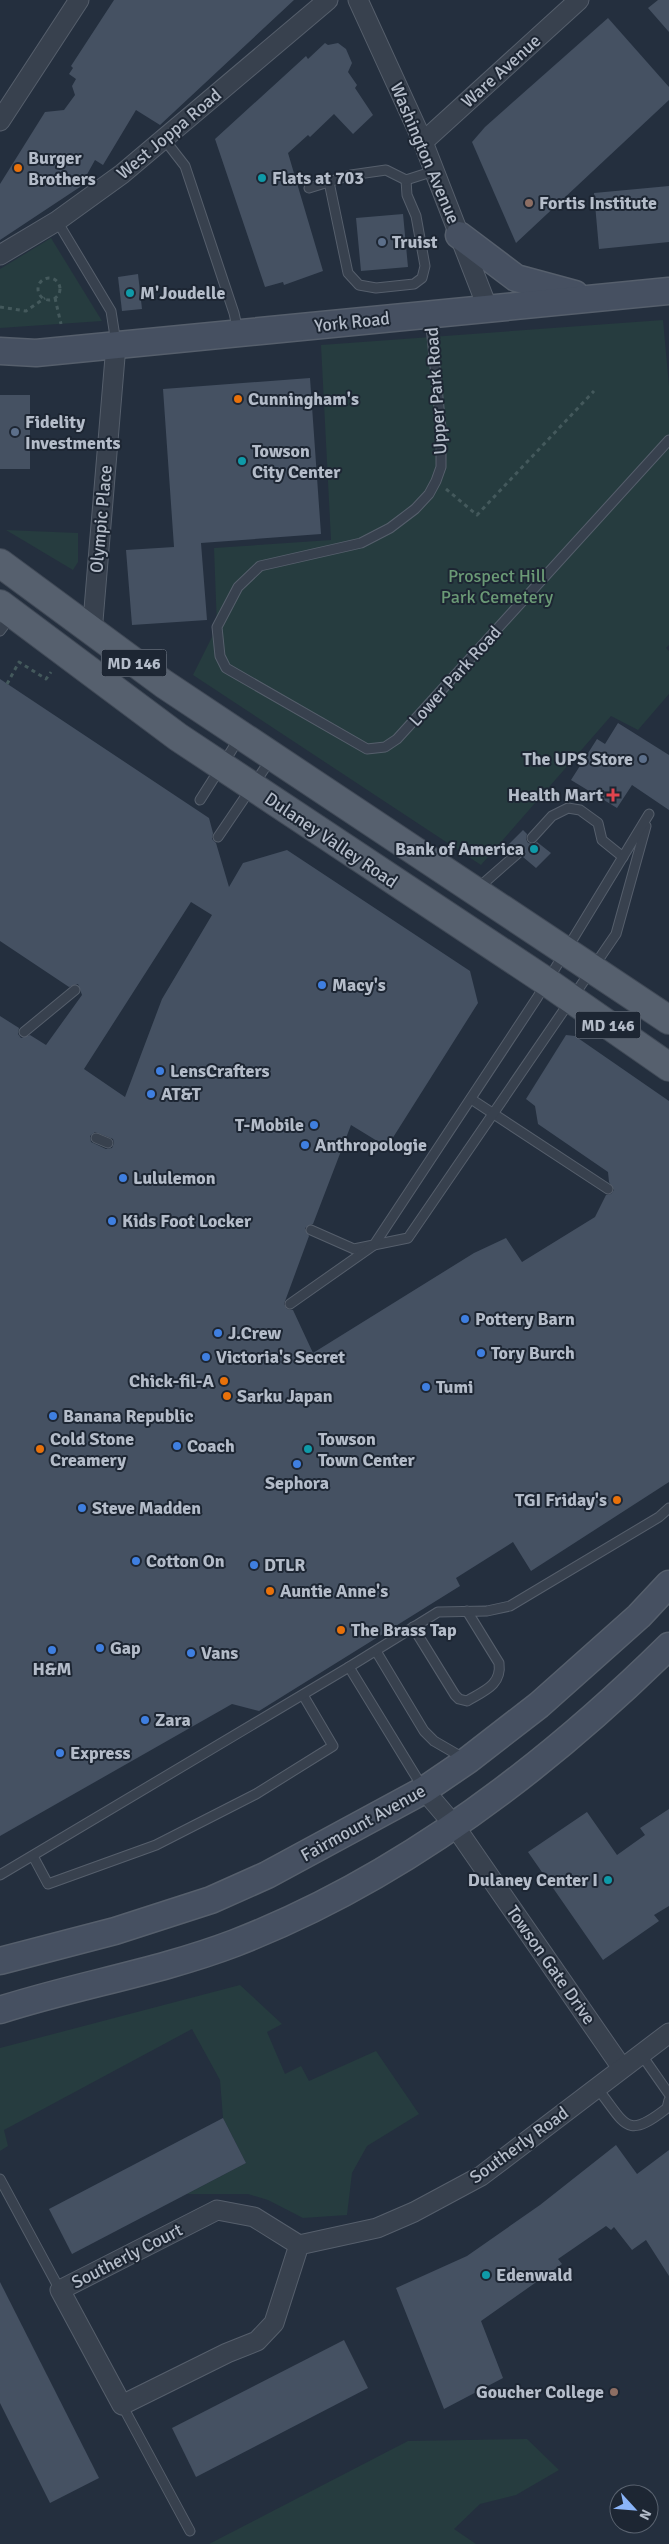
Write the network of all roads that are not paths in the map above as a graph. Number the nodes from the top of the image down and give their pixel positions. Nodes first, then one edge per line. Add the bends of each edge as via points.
1 (79, 0) edge
2 (328, 0) edge
3 (358, 0) edge
4 (579, 0) edge
5 (0, 121) edge
6 (164, 139) junction
7 (423, 142) junction
8 (434, 172) junction
9 (406, 180) junction
10 (328, 182) junction
11 (309, 188) dead end
12 (57, 221) junction
13 (459, 235) junction
14 (0, 255) edge
15 (669, 291) edge
16 (595, 298) junction
17 (488, 309) junction
18 (430, 315) junction
19 (238, 333) junction
20 (116, 346) junction
21 (0, 351) edge
22 (36, 354) junction
23 (0, 364) edge
24 (669, 440) edge
25 (0, 563) edge
26 (4, 616) edge
27 (92, 633) junction
28 (298, 710) joint
29 (242, 734) junction
30 (273, 755) junction
31 (221, 767) junction
32 (251, 786) junction
33 (200, 800) dead end
34 (218, 837) dead end
35 (532, 838) dead end
36 (518, 853) dead end
37 (623, 857) junction
38 (476, 890) junction
39 (566, 951) junction
40 (594, 969) junction
41 (547, 982) junction
42 (75, 990) dead end
43 (572, 1000) junction
44 (669, 1020) edge
45 (24, 1032) dead end
46 (669, 1067) edge
47 (471, 1099) junction
48 (494, 1115) junction
49 (96, 1138) dead end
50 (108, 1143) dead end
51 (608, 1190) dead end
52 (311, 1230) dead end
53 (374, 1245) junction
54 (290, 1304) dead end
55 (669, 1508) edge
56 (669, 1584) edge
57 (467, 1612) junction
58 (413, 1627) junction
59 (669, 1646) edge
60 (376, 1651) junction
61 (349, 1668) junction
62 (304, 1694) junction
63 (468, 1760) junction
64 (424, 1790) junction
65 (454, 1825) junction
66 (33, 1856) junction
67 (0, 1875) edge
68 (0, 1961) edge
69 (0, 2010) edge
70 (669, 2033) edge
71 (641, 2054) junction
72 (622, 2068) junction
73 (597, 2088) junction
74 (669, 2094) edge
75 (669, 2100) edge
76 (0, 2179) edge
77 (299, 2245) junction
78 (60, 2290) junction
79 (122, 2405) junction
80 (190, 2531) dead end

1 - 5 street
2 - 6 street, West Joppa Road
3 - 7 street, Washington Avenue
4 - 7 street, Ware Avenue
6 - 12 street, West Joppa Road
6 - 19 lane via 185,166 234,312
7 - 8 street, Washington Avenue
8 - 9 lane
8 - 13 street, Washington Avenue
9 - 10 lane via 386,170 351,174
9 - 10 lane via 425,266 422,278 414,284 376,288 359,285 348,273
10 - 11 lane
12 - 14 street, West Joppa Road
12 - 20 lane via 111,311
13 - 16 main road via 516,278
13 - 17 street, Washington Avenue
15 - 16 main road, York Road
16 - 17 main road, York Road
17 - 18 main road, York Road
18 - 19 main road, York Road
18 - 28 lane, Upper Park Road via 442,467 429,494 390,528 361,544 260,566 238,587 217,627 220,656 226,668
19 - 20 main road, York Road
20 - 22 main road, York Road
20 - 27 street, Olympic Place
21 - 22 main road, York Road
22 - 23 main road, York Road
24 - 28 lane, Lower Park Road via 397,739 385,748 366,749
25 - 27 main road, MD 146
26 - 31 main road, Dulaney Valley Road / MD 146
27 - 29 main road, MD 146
29 - 30 main road, MD 146
29 - 31 lane
30 - 32 lane
30 - 38 main road, MD 146
31 - 32 main road, Dulaney Valley Road / MD 146
31 - 33 lane
32 - 34 lane
32 - 41 main road, Dulaney Valley Road / MD 146
35 - 37 lane via 552,816 568,808 580,810 598,823 602,840
36 - 38 lane
37 - 39 lane
37 - 40 lane via 649,814 616,934
38 - 39 main road, MD 146
39 - 40 main road, MD 146
39 - 41 lane
40 - 43 lane
40 - 44 main road, MD 146
41 - 43 main road, Dulaney Valley Road / MD 146
41 - 47 lane
42 - 45 lane
43 - 46 main road, Dulaney Valley Road / MD 146
43 - 48 lane
47 - 48 lane
47 - 53 lane
48 - 51 lane
48 - 53 lane via 408,1238
49 - 50 lane
52 - 53 lane via 354,1249
53 - 54 lane
55 - 57 lane via 510,1606
56 - 63 main road, Fairmount Avenue via 639,1616 539,1705
57 - 58 lane via 438,1612
57 - 58 lane via 500,1663 499,1678 468,1701 455,1695
58 - 60 lane
59 - 65 main road via 562,1744
60 - 61 lane
60 - 63 lane via 424,1731 434,1741
61 - 62 lane
61 - 64 lane
62 - 66 lane
62 - 66 lane via 333,1746 256,1794 156,1845 48,1884
63 - 64 main road, Fairmount Avenue
64 - 65 street, Towson Gate Drive
64 - 68 main road, Fairmount Avenue via 267,1876 211,1900 115,1931
65 - 69 main road via 399,1861 319,1906 235,1943 124,1978
65 - 72 street, Towson Gate Drive
66 - 67 lane
70 - 71 street, Southerly Road
71 - 72 street, Southerly Road
71 - 74 lane
72 - 73 street, Southerly Road
73 - 75 lane via 626,2124 633,2127 646,2124 660,2114 667,2108
73 - 77 street, Southerly Road via 481,2176 414,2212 376,2228
76 - 78 lane
77 - 78 street, Southerly Court via 254,2217 217,2210
77 - 79 street via 274,2323 258,2341
78 - 79 street, Southerly Court
79 - 80 lane

